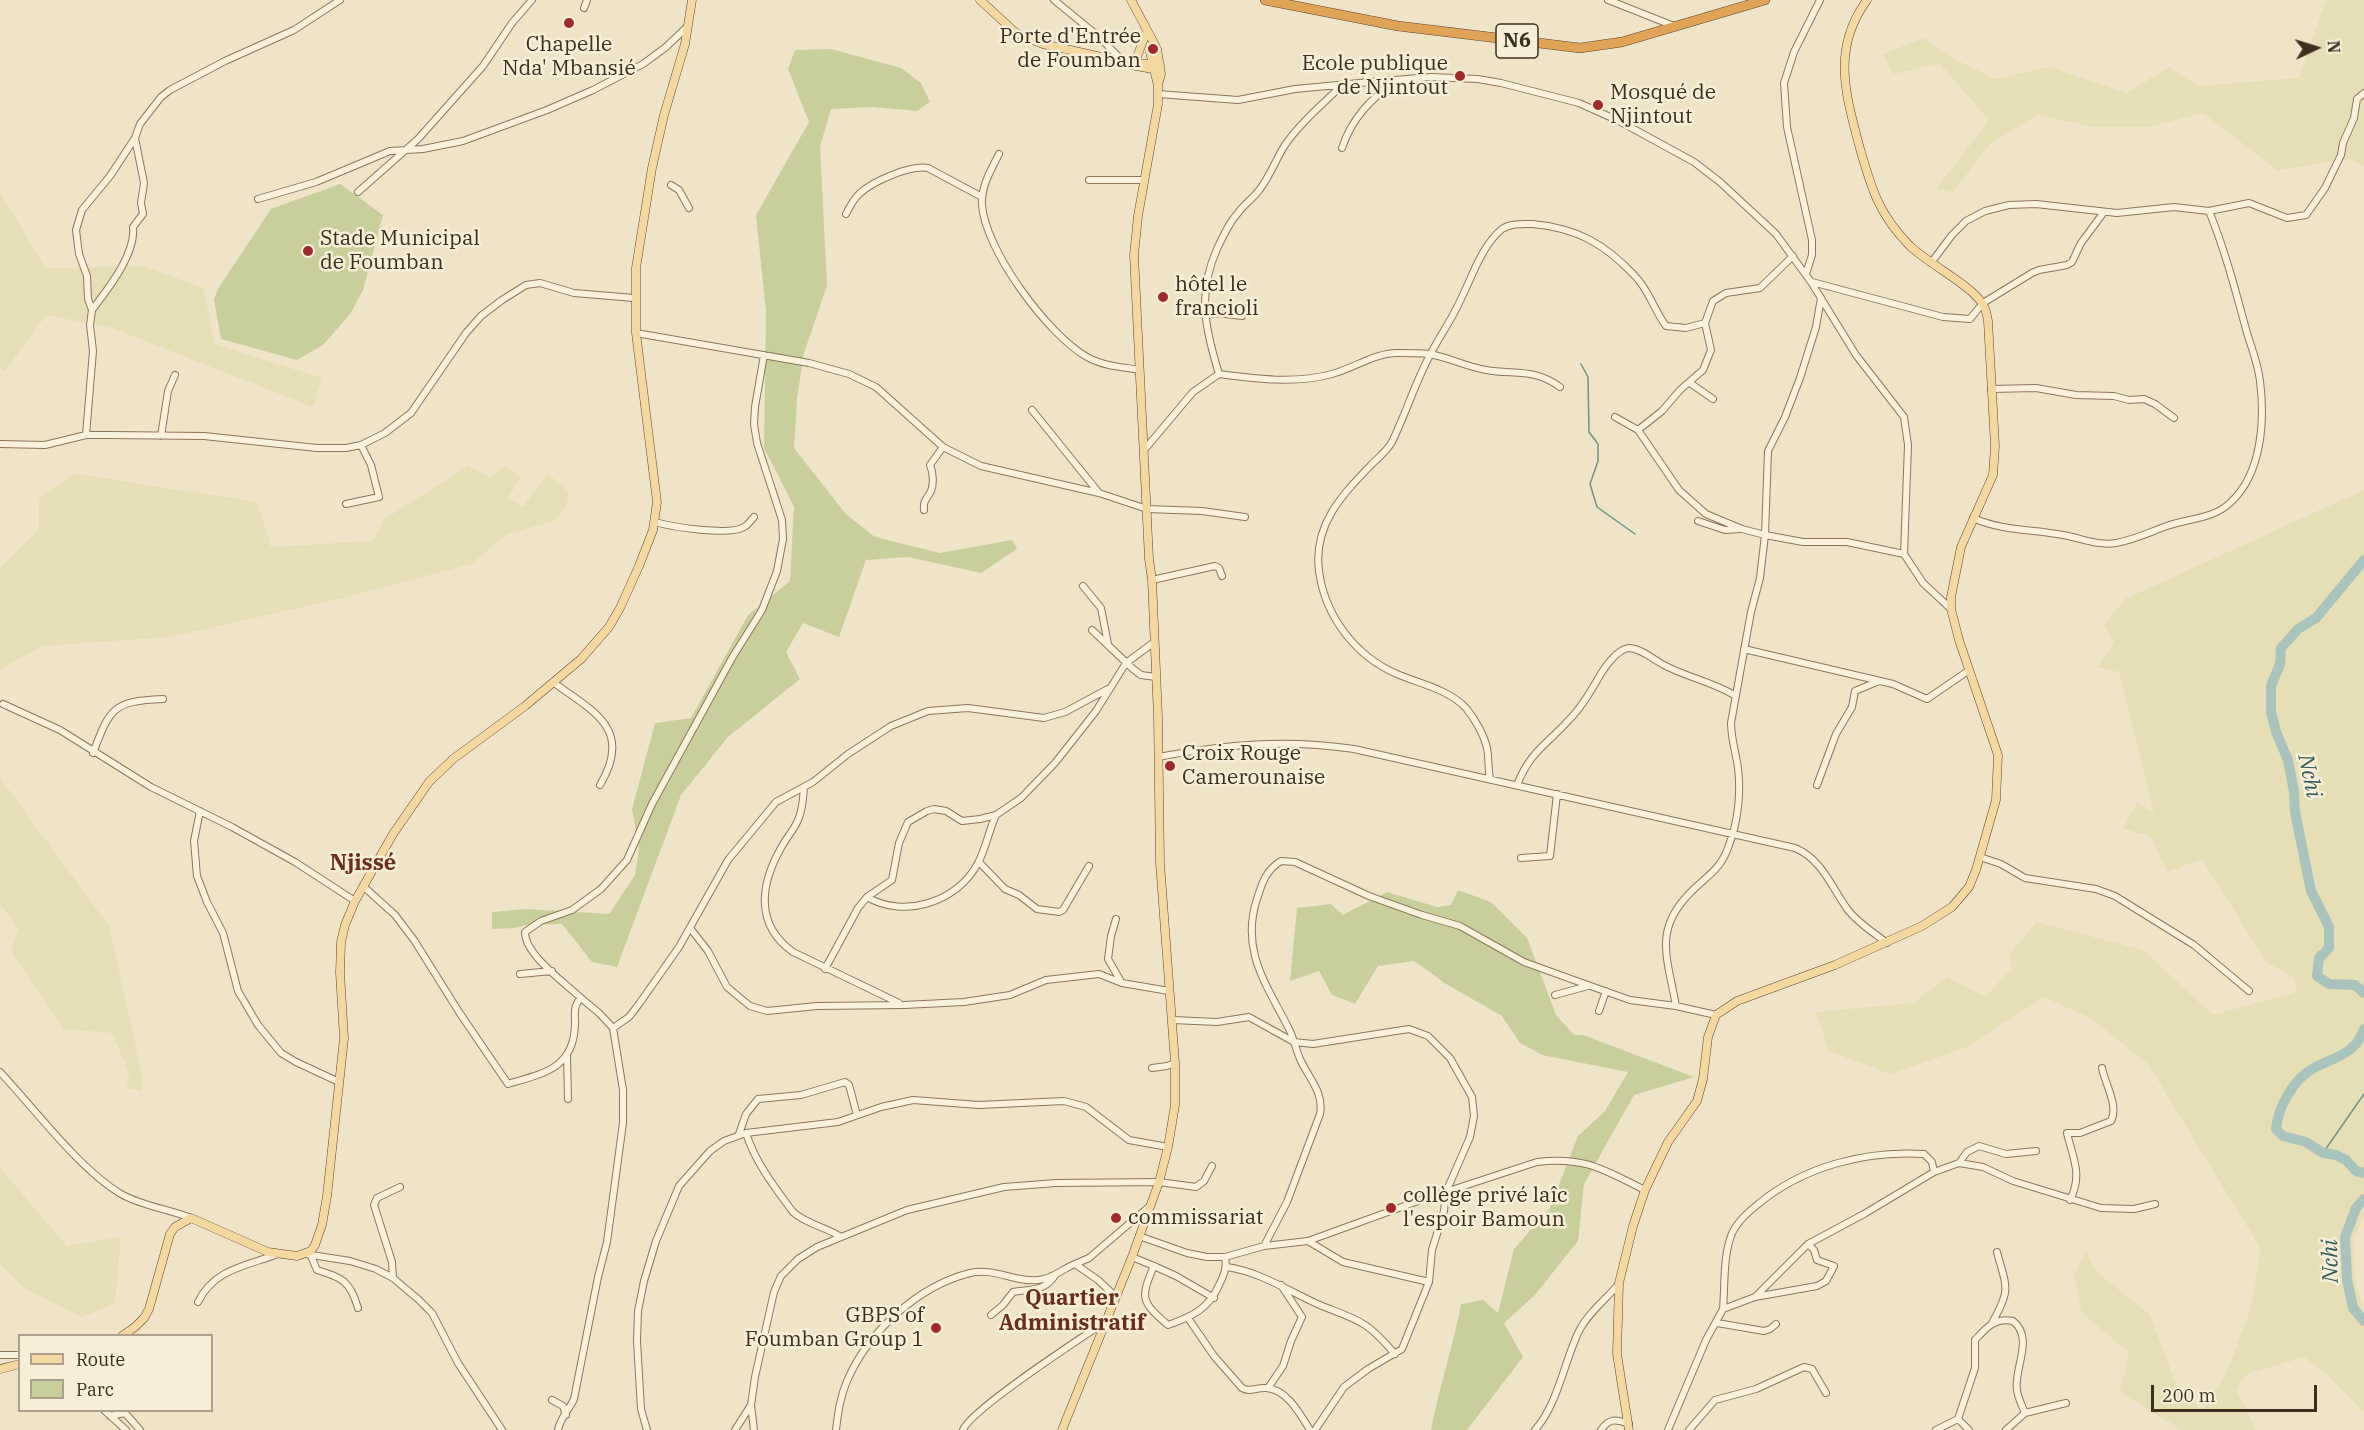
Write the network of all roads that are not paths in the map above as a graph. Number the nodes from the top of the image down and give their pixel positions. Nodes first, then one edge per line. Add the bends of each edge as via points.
1 (340, 0) edge
2 (532, 0) edge
3 (587, 0) edge
4 (692, 0) edge
5 (980, 0) edge
6 (1054, 0) edge
7 (1131, 0) edge
8 (1265, 0) edge
9 (1608, 0) edge
10 (1765, 0) edge
11 (1820, 0) edge
12 (1867, 0) edge
13 (584, 8) dead end
14 (1144, 24) junction
15 (688, 26) junction
16 (1676, 27) junction
17 (1146, 33) junction
18 (1153, 49) junction
19 (1131, 63) junction
20 (1157, 67) junction
21 (1395, 81) junction
22 (1342, 84) junction
23 (1157, 87) junction
24 (2364, 93) edge
25 (135, 138) junction
26 (408, 148) junction
27 (1342, 148) dead end
28 (999, 154) dead end
29 (1089, 180) dead end
30 (1144, 180) junction
31 (671, 184) dead end
32 (358, 192) dead end
33 (982, 198) junction
34 (258, 200) dead end
35 (690, 208) dead end
36 (2209, 211) junction
37 (2104, 212) junction
38 (846, 214) dead end
39 (1793, 256) junction
40 (1931, 263) junction
41 (1806, 274) junction
42 (1811, 282) junction
43 (1821, 297) junction
44 (634, 298) junction
45 (1983, 303) junction
46 (92, 310) junction
47 (1204, 315) junction
48 (1242, 316) dead end
49 (1705, 323) junction
50 (636, 333) junction
51 (1430, 354) junction
52 (764, 355) junction
53 (1140, 370) junction
54 (1220, 374) junction
55 (175, 375) dead end
56 (1690, 383) junction
57 (1560, 387) dead end
58 (1991, 389) junction
59 (1713, 399) dead end
60 (1032, 410) dead end
61 (1615, 417) dead end
62 (2174, 418) dead end
63 (1638, 430) junction
64 (86, 435) junction
65 (161, 436) junction
66 (0, 444) edge
67 (361, 445) junction
68 (943, 447) junction
69 (1145, 449) junction
70 (1099, 493) junction
71 (346, 504) dead end
72 (1147, 509) junction
73 (924, 510) dead end
74 (754, 517) dead end
75 (1245, 517) dead end
76 (1973, 518) junction
77 (1698, 521) dead end
78 (655, 522) junction
79 (1742, 529) junction
80 (1765, 535) junction
81 (1904, 554) junction
82 (1222, 576) dead end
83 (1152, 580) junction
84 (1083, 586) dead end
85 (1951, 609) junction
86 (1092, 630) dead end
87 (1153, 643) junction
88 (1108, 644) junction
89 (1744, 649) junction
90 (1126, 663) junction
91 (1968, 671) junction
92 (1156, 677) junction
93 (1879, 681) junction
94 (554, 683) junction
95 (1108, 689) junction
96 (1734, 695) junction
97 (163, 699) dead end
98 (3, 704) dead end
99 (93, 753) junction
100 (1158, 757) junction
101 (1490, 779) junction
102 (600, 785) dead end
103 (1516, 785) junction
104 (1817, 785) dead end
105 (804, 787) junction
106 (1557, 794) junction
107 (200, 811) junction
108 (996, 815) junction
109 (1733, 834) junction
110 (1980, 857) junction
111 (1521, 858) dead end
112 (979, 862) junction
113 (1089, 866) dead end
114 (363, 885) junction
115 (867, 897) junction
116 (355, 901) junction
117 (1116, 919) dead end
118 (690, 928) junction
119 (1887, 943) junction
120 (825, 969) junction
121 (552, 971) junction
122 (520, 974) dead end
123 (1122, 983) junction
124 (1592, 986) junction
125 (1168, 991) junction
126 (1606, 991) junction
127 (2248, 991) dead end
128 (1555, 995) dead end
129 (581, 998) junction
130 (904, 1005) junction
131 (1676, 1006) junction
132 (1599, 1011) dead end
133 (1716, 1015) junction
134 (1172, 1020) junction
135 (613, 1028) junction
136 (1294, 1042) junction
137 (567, 1056) junction
138 (1175, 1063) junction
139 (1152, 1068) dead end
140 (2102, 1068) dead end
141 (0, 1072) edge
142 (339, 1082) junction
143 (568, 1099) dead end
144 (857, 1115) junction
145 (742, 1134) junction
146 (1168, 1147) junction
147 (2036, 1150) dead end
148 (1959, 1163) junction
149 (1212, 1166) dead end
150 (1934, 1172) junction
151 (1159, 1182) junction
152 (400, 1187) dead end
153 (1645, 1190) junction
154 (1446, 1192) junction
155 (2070, 1200) junction
156 (2155, 1204) dead end
157 (1150, 1205) junction
158 (191, 1218) junction
159 (1139, 1236) junction
160 (841, 1237) junction
161 (1308, 1241) junction
162 (1808, 1244) junction
163 (1264, 1246) junction
164 (1997, 1252) dead end
165 (278, 1254) junction
166 (308, 1255) junction
167 (1132, 1257) junction
168 (1225, 1257) junction
169 (1076, 1264) junction
170 (1154, 1266) junction
171 (1227, 1267) junction
172 (1054, 1277) junction
173 (393, 1278) junction
174 (1429, 1282) junction
175 (1619, 1283) junction
176 (1281, 1285) junction
177 (1115, 1296) junction
178 (1755, 1297) junction
179 (1214, 1298) junction
180 (198, 1302) dead end
181 (358, 1308) dead end
182 (1723, 1309) junction
183 (991, 1315) dead end
184 (1188, 1318) junction
185 (1105, 1322) junction
186 (1717, 1323) junction
187 (1992, 1323) junction
188 (1776, 1324) dead end
189 (123, 1334) edge
190 (1395, 1354) junction
191 (0, 1355) edge
192 (18, 1355) edge
193 (18, 1364) edge
194 (0, 1369) edge
195 (1268, 1388) junction
196 (1826, 1394) dead end
197 (552, 1400) dead end
198 (2066, 1403) dead end
199 (751, 1405) junction
200 (106, 1412) edge
201 (2025, 1413) junction
202 (566, 1415) junction
203 (110, 1416) junction
204 (1959, 1419) junction
205 (1629, 1427) edge
206 (1690, 1429) edge
207 (126, 1430) edge
208 (140, 1430) edge
209 (502, 1430) edge
210 (558, 1430) edge
211 (647, 1430) edge
212 (735, 1430) edge
213 (754, 1430) edge
214 (836, 1430) edge
215 (963, 1430) edge
216 (1062, 1430) edge
217 (1310, 1430) edge
218 (1315, 1430) edge
219 (1535, 1430) edge
220 (1601, 1430) edge
221 (1668, 1430) edge
222 (1936, 1430) edge
223 (1969, 1430) edge
224 (2006, 1430) edge

1 - 25 street via 294,30 170,90 140,124
2 - 26 street via 483,66
3 - 13 street
4 - 15 main road
5 - 19 main road via 1025,38
6 - 19 street
7 - 14 main road
8 - 16 highway, N6 via 1398,26 1568,47 1607,45
9 - 16 street
10 - 16 highway, N6
11 - 41 street via 1794,52 1784,83 1787,127 1812,240
12 - 40 main road via 1847,40 1844,73 1849,107 1875,198 1894,227
14 - 17 main road
14 - 18 main road
15 - 26 street via 643,64 566,102 463,141
15 - 44 main road via 643,210
17 - 18 main road
17 - 19 main road
18 - 20 main road
19 - 20 main road
19 - 23 main road
20 - 23 main road
21 - 22 street
21 - 27 street via 1365,105
21 - 39 street via 1431,76 1478,79 1564,99 1599,112 1703,169 1776,234
22 - 23 street via 1245,99
22 - 47 street via 1299,127 1260,190 1231,222 1208,272
23 - 30 main road via 1156,119
24 - 36 street via 2357,99 2342,155 2309,213 2288,218 2249,203
25 - 46 street via 144,183 143,214 133,227 134,238 119,270
25 - 46 street via 78,220 79,254
26 - 32 street
26 - 34 street via 390,151 309,185
28 - 33 street via 984,184
29 - 30 street
30 - 53 main road via 1134,255
31 - 35 street
33 - 38 street via 922,167 896,174 864,190
33 - 53 street via 984,216 999,255 1042,316 1088,358
36 - 37 street via 2174,207
36 - 76 street via 2239,298 2261,388 2258,445 2248,477 2237,495 2206,517 2115,543 2021,531
37 - 40 street via 2036,204 1995,208 1966,221
37 - 45 street via 2072,262 2032,273
39 - 41 street
39 - 49 street via 1760,288 1719,296
40 - 45 main road
41 - 42 street
42 - 43 street
42 - 45 street via 1965,321 1974,317
43 - 80 street via 1800,378 1767,451
43 - 81 street via 1856,355 1904,417 1908,445
44 - 50 main road
44 - 67 street via 574,293 540,283 526,285 481,316 411,413
45 - 58 main road via 1988,321
46 - 64 street
47 - 48 street
47 - 54 street
49 - 51 street via 1686,328 1666,326 1636,277 1589,238 1560,228 1518,224 1503,229 1487,247
49 - 56 street via 1711,350 1703,370
50 - 52 street
50 - 78 main road via 657,491
51 - 54 street via 1381,355 1330,374 1286,380
51 - 57 street via 1485,370 1537,374
51 - 101 street via 1390,445 1327,517 1319,569 1335,619 1354,645 1380,666 1445,693 1466,709 1484,738
52 - 68 street via 826,367 876,387
52 - 121 street via 754,424 756,443 782,520 777,571 762,609 652,804 627,860 601,889 572,910 541,921 525,932 534,953
53 - 69 main road
54 - 69 street via 1193,392
55 - 65 street via 168,392
56 - 59 street
56 - 63 street
58 - 62 street via 2036,388 2144,399
58 - 76 main road via 1993,475
60 - 70 street
61 - 63 street
63 - 79 street via 1690,502 1706,514
64 - 65 street
64 - 66 street via 45,445
65 - 67 street via 204,436 317,448
67 - 71 street via 371,465 379,498
68 - 70 street via 981,466
68 - 73 street via 930,465 931,488 923,502
69 - 72 main road
70 - 72 street
72 - 75 street
72 - 83 main road
74 - 78 street via 744,528 735,530 684,529
76 - 85 main road via 1955,569
77 - 79 street via 1725,530
78 - 94 main road via 627,595 609,627
79 - 80 street
80 - 81 street via 1803,542 1847,542
80 - 89 street
81 - 85 street via 1923,583
82 - 83 street via 1215,566
83 - 87 main road
84 - 88 street via 1101,608
85 - 91 main road
86 - 88 street
87 - 90 street
87 - 92 main road
88 - 90 street
89 - 93 street
89 - 96 street
90 - 92 street via 1141,675
90 - 95 street
91 - 93 street via 1927,699
91 - 110 main road via 1998,755 1996,800
92 - 100 main road
93 - 104 street via 1856,691
94 - 102 street via 602,718 609,730 611,764
94 - 114 main road via 453,759 429,782
95 - 105 street via 1065,712 1044,718 968,708 928,711 878,734
95 - 108 street via 1096,711 1055,763 1021,798
96 - 103 street via 1671,669 1634,648 1625,648 1605,669 1568,722 1533,754
96 - 109 street via 1731,738 1740,785
97 - 99 street via 134,700 119,706 106,720
98 - 99 street via 60,730
99 - 107 street
100 - 101 street via 1249,743 1318,744
100 - 125 main road
101 - 103 street
103 - 106 street
105 - 118 street via 767,811 728,860
105 - 120 street via 798,822 770,871 766,920 778,940
106 - 109 street
106 - 111 street via 1550,856
107 - 116 street via 295,862
107 - 142 street via 194,841 197,876 223,933 238,991 281,1053
108 - 112 street
108 - 115 street via 966,822 941,810 917,816 903,830 892,880
109 - 119 street via 1795,848 1810,856 1849,912
109 - 131 street via 1719,867 1681,901 1667,929
110 - 119 main road via 1969,887 1952,907
110 - 127 street via 2025,878 2096,889 2115,897 2194,945
112 - 113 street via 1008,891 1037,909 1059,912
112 - 115 street via 944,898 930,904 895,906
114 - 116 main road
114 - 137 street via 395,915 414,940 508,1084 548,1071
115 - 120 street
116 - 142 main road via 341,942 344,1038
117 - 123 street via 1108,959
118 - 130 street via 708,951 727,987 755,1008 767,1011
118 - 135 street via 629,1017
119 - 133 main road via 1737,1001
120 - 130 street
121 - 122 street
121 - 129 street
123 - 125 street
123 - 130 street via 1099,974 1046,980 1001,996 964,1002
124 - 126 street
124 - 128 street
124 - 136 street via 1524,962 1460,926 1369,896 1295,862 1281,861 1262,882 1251,941 1259,972
125 - 134 main road
126 - 131 street via 1640,1002
126 - 132 street
129 - 135 street
129 - 137 street via 575,1006 574,1043
131 - 133 street
133 - 153 main road via 1708,1037 1697,1101 1668,1142
134 - 136 street via 1217,1022 1249,1017
134 - 138 main road
135 - 202 street via 623,1090 623,1123 607,1242 574,1399
136 - 154 street via 1326,1044 1408,1029 1428,1036 1439,1046 1455,1067 1474,1106 1470,1137
136 - 163 street via 1322,1103 1287,1202
137 - 143 street
138 - 139 street
138 - 146 main road via 1175,1105
140 - 155 street via 2114,1118 2080,1133 2067,1133 2078,1177
141 - 158 street via 108,1185 129,1198
142 - 166 main road via 322,1225
144 - 145 street via 838,1122
144 - 145 street via 845,1082 801,1095 758,1099 746,1114
144 - 146 street via 913,1100 979,1105 1064,1101 1086,1107 1129,1140
145 - 160 street via 792,1212
145 - 211 street via 710,1151 679,1186 656,1241 638,1311 641,1408
146 - 151 main road
147 - 148 street via 2006,1154 1979,1146 1967,1152
148 - 150 street
148 - 155 street via 1983,1167
149 - 151 street via 1196,1187
150 - 162 street
150 - 182 street via 1932,1162 1924,1154 1888,1154 1821,1168 1773,1191 1748,1213 1731,1236
151 - 157 main road
151 - 160 street via 1004,1187 907,1210
152 - 173 street via 377,1198 374,1205 392,1262
153 - 154 street via 1589,1164 1569,1160 1537,1162
153 - 175 main road
154 - 161 street
154 - 174 street
155 - 156 street via 2115,1210
157 - 159 main road
157 - 169 street via 1089,1258
158 - 165 main road
158 - 189 main road via 170,1234 149,1309
159 - 167 main road
159 - 168 street via 1207,1257
160 - 199 street via 798,1259 782,1276 766,1318
161 - 163 street
161 - 174 street via 1343,1262
162 - 178 street
162 - 178 street via 1817,1260 1834,1266 1826,1281
163 - 168 street
164 - 187 street via 2007,1292
165 - 166 main road
165 - 180 street via 213,1280
166 - 173 street via 350,1261
166 - 181 street via 317,1270 334,1275 349,1286
167 - 170 street
167 - 177 main road
168 - 171 street
169 - 172 street
169 - 177 street
170 - 179 street
170 - 184 street via 1144,1290 1149,1307 1168,1325
171 - 176 street
171 - 179 street
172 - 183 street via 1040,1289 1013,1292
172 - 214 street via 1037,1281 972,1272 903,1307 870,1344 846,1382
173 - 209 street via 432,1313 458,1363
174 - 190 street via 1402,1349
175 - 205 main road via 1617,1354
175 - 219 street via 1584,1322 1554,1396
176 - 190 street via 1354,1318 1370,1328
176 - 195 street via 1302,1317 1286,1358
177 - 185 main road
178 - 182 street
179 - 184 street
182 - 186 street
184 - 195 street via 1214,1356 1245,1390
185 - 215 street via 995,1400 965,1424
185 - 216 main road
186 - 188 street via 1764,1331
186 - 221 street
187 - 201 street via 2013,1321 2022,1332 2017,1390
187 - 204 street via 1975,1340 1975,1368
190 - 218 street via 1344,1387
191 - 192 street
193 - 194 main road
195 - 217 street via 1291,1402
196 - 206 street via 1812,1370 1804,1366 1756,1389 1715,1400
197 - 202 street via 563,1406
198 - 201 street
199 - 212 street
199 - 213 street
200 - 203 street
201 - 224 street
202 - 210 street
203 - 207 street
203 - 208 street via 125,1413
204 - 222 street
204 - 223 street
205 - 220 street via 1613,1420

